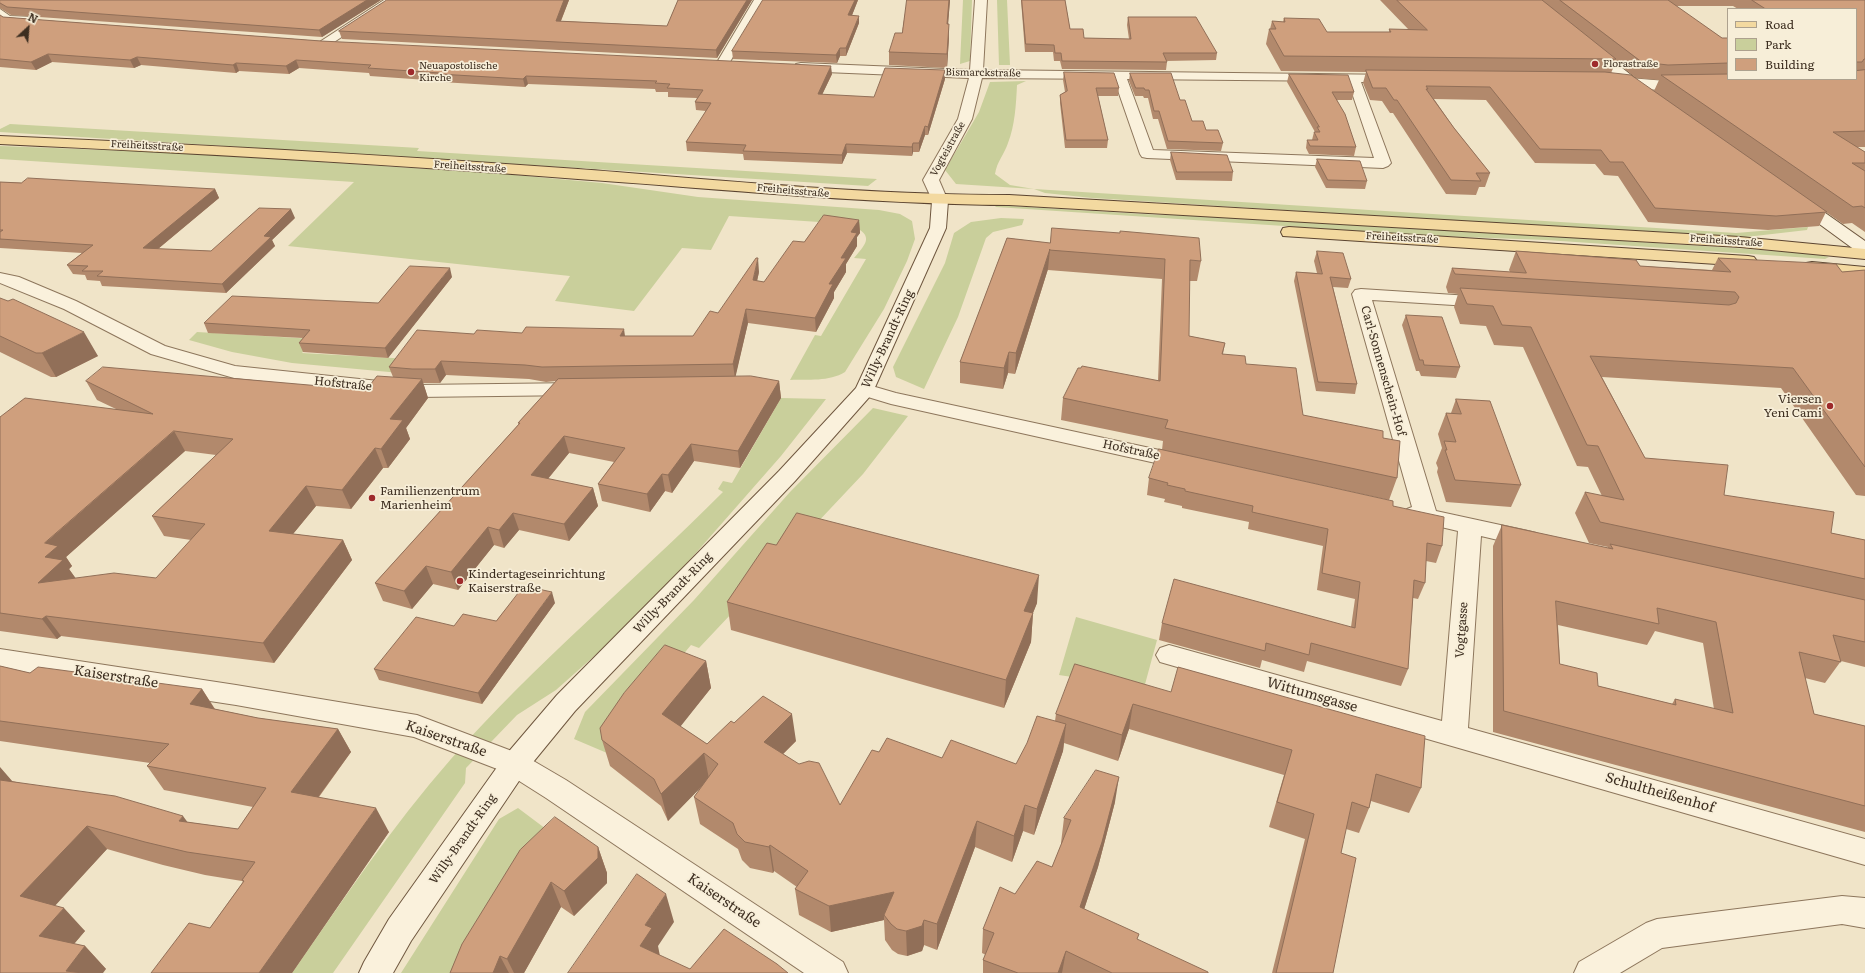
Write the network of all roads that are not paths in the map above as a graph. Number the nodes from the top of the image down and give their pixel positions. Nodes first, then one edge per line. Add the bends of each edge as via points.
1 (392, 0) edge
2 (760, 0) edge
3 (981, 0) edge
4 (2, 18) edge
5 (46, 22) edge
6 (308, 42) edge
7 (1582, 42) edge
8 (324, 43) junction
9 (348, 44) edge
10 (706, 63) edge
11 (722, 64) junction
12 (738, 65) edge
13 (785, 66) edge
14 (976, 74) junction
15 (1119, 75) junction
16 (1353, 78) junction
17 (1408, 78) edge
18 (1606, 79) edge
19 (1633, 84) junction
20 (1701, 85) edge
21 (1659, 102) edge
22 (0, 140) edge
23 (1786, 193) edge
24 (940, 201) junction
25 (1245, 229) dead end
26 (1277, 231) dead end
27 (1843, 235) junction
28 (1865, 249) edge
29 (1832, 250) junction
30 (1865, 254) edge
31 (1760, 262) edge
32 (1798, 266) edge
33 (1865, 272) edge
34 (0, 278) edge
35 (1504, 303) edge
36 (597, 388) edge
37 (865, 390) junction
38 (1204, 466) edge
39 (1395, 509) edge
40 (1426, 516) junction
41 (1470, 526) junction
42 (1547, 543) edge
43 (1169, 655) dead end
44 (0, 659) edge
45 (1454, 735) junction
46 (515, 764) junction
47 (1865, 852) edge
48 (1865, 913) edge
49 (375, 973) edge
50 (832, 973) edge
51 (1590, 973) edge

1 - 8 street
2 - 11 street
3 - 14 street, Vogteistraße
4 - 5 street
6 - 8 street
7 - 19 street
8 - 9 street
10 - 11 street
11 - 12 street
13 - 14 street, Bismarckstraße
14 - 15 street, Bismarckstraße
14 - 24 street, Vogteistraße via 965,119 931,180
15 - 16 street, Bismarckstraße
15 - 16 street via 1147,154 1383,163
16 - 17 street, Bismarckstraße
18 - 19 street
19 - 20 street
19 - 21 street
22 - 24 main road, Freiheitsstraße via 155,146
23 - 27 street
24 - 25 main road, Freiheitsstraße via 994,214
24 - 29 main road, Freiheitsstraße via 1016,201 1740,242
24 - 37 street, Willy-Brandt-Ring via 938,228
26 - 31 main road, Freiheitsstraße
27 - 28 street
27 - 29 street
29 - 30 main road, Freiheitsstraße
32 - 33 main road
34 - 36 street, Hofstraße via 70,305 158,350 234,372 417,391
35 - 40 street, Carl-Sonnenschein-Hof via 1361,294
37 - 38 street, Hofstraße via 891,398
37 - 46 street, Willy-Brandt-Ring via 787,476 566,703
39 - 40 street
40 - 41 street
41 - 42 street
41 - 45 street, Vogtgasse
43 - 45 street, Wittumsgasse
44 - 46 street, Kaiserstraße via 417,726
45 - 47 street, Schultheißenhof
46 - 49 street, Willy-Brandt-Ring via 400,930
46 - 50 street, Kaiserstraße
48 - 51 street via 1842,910 1657,934

